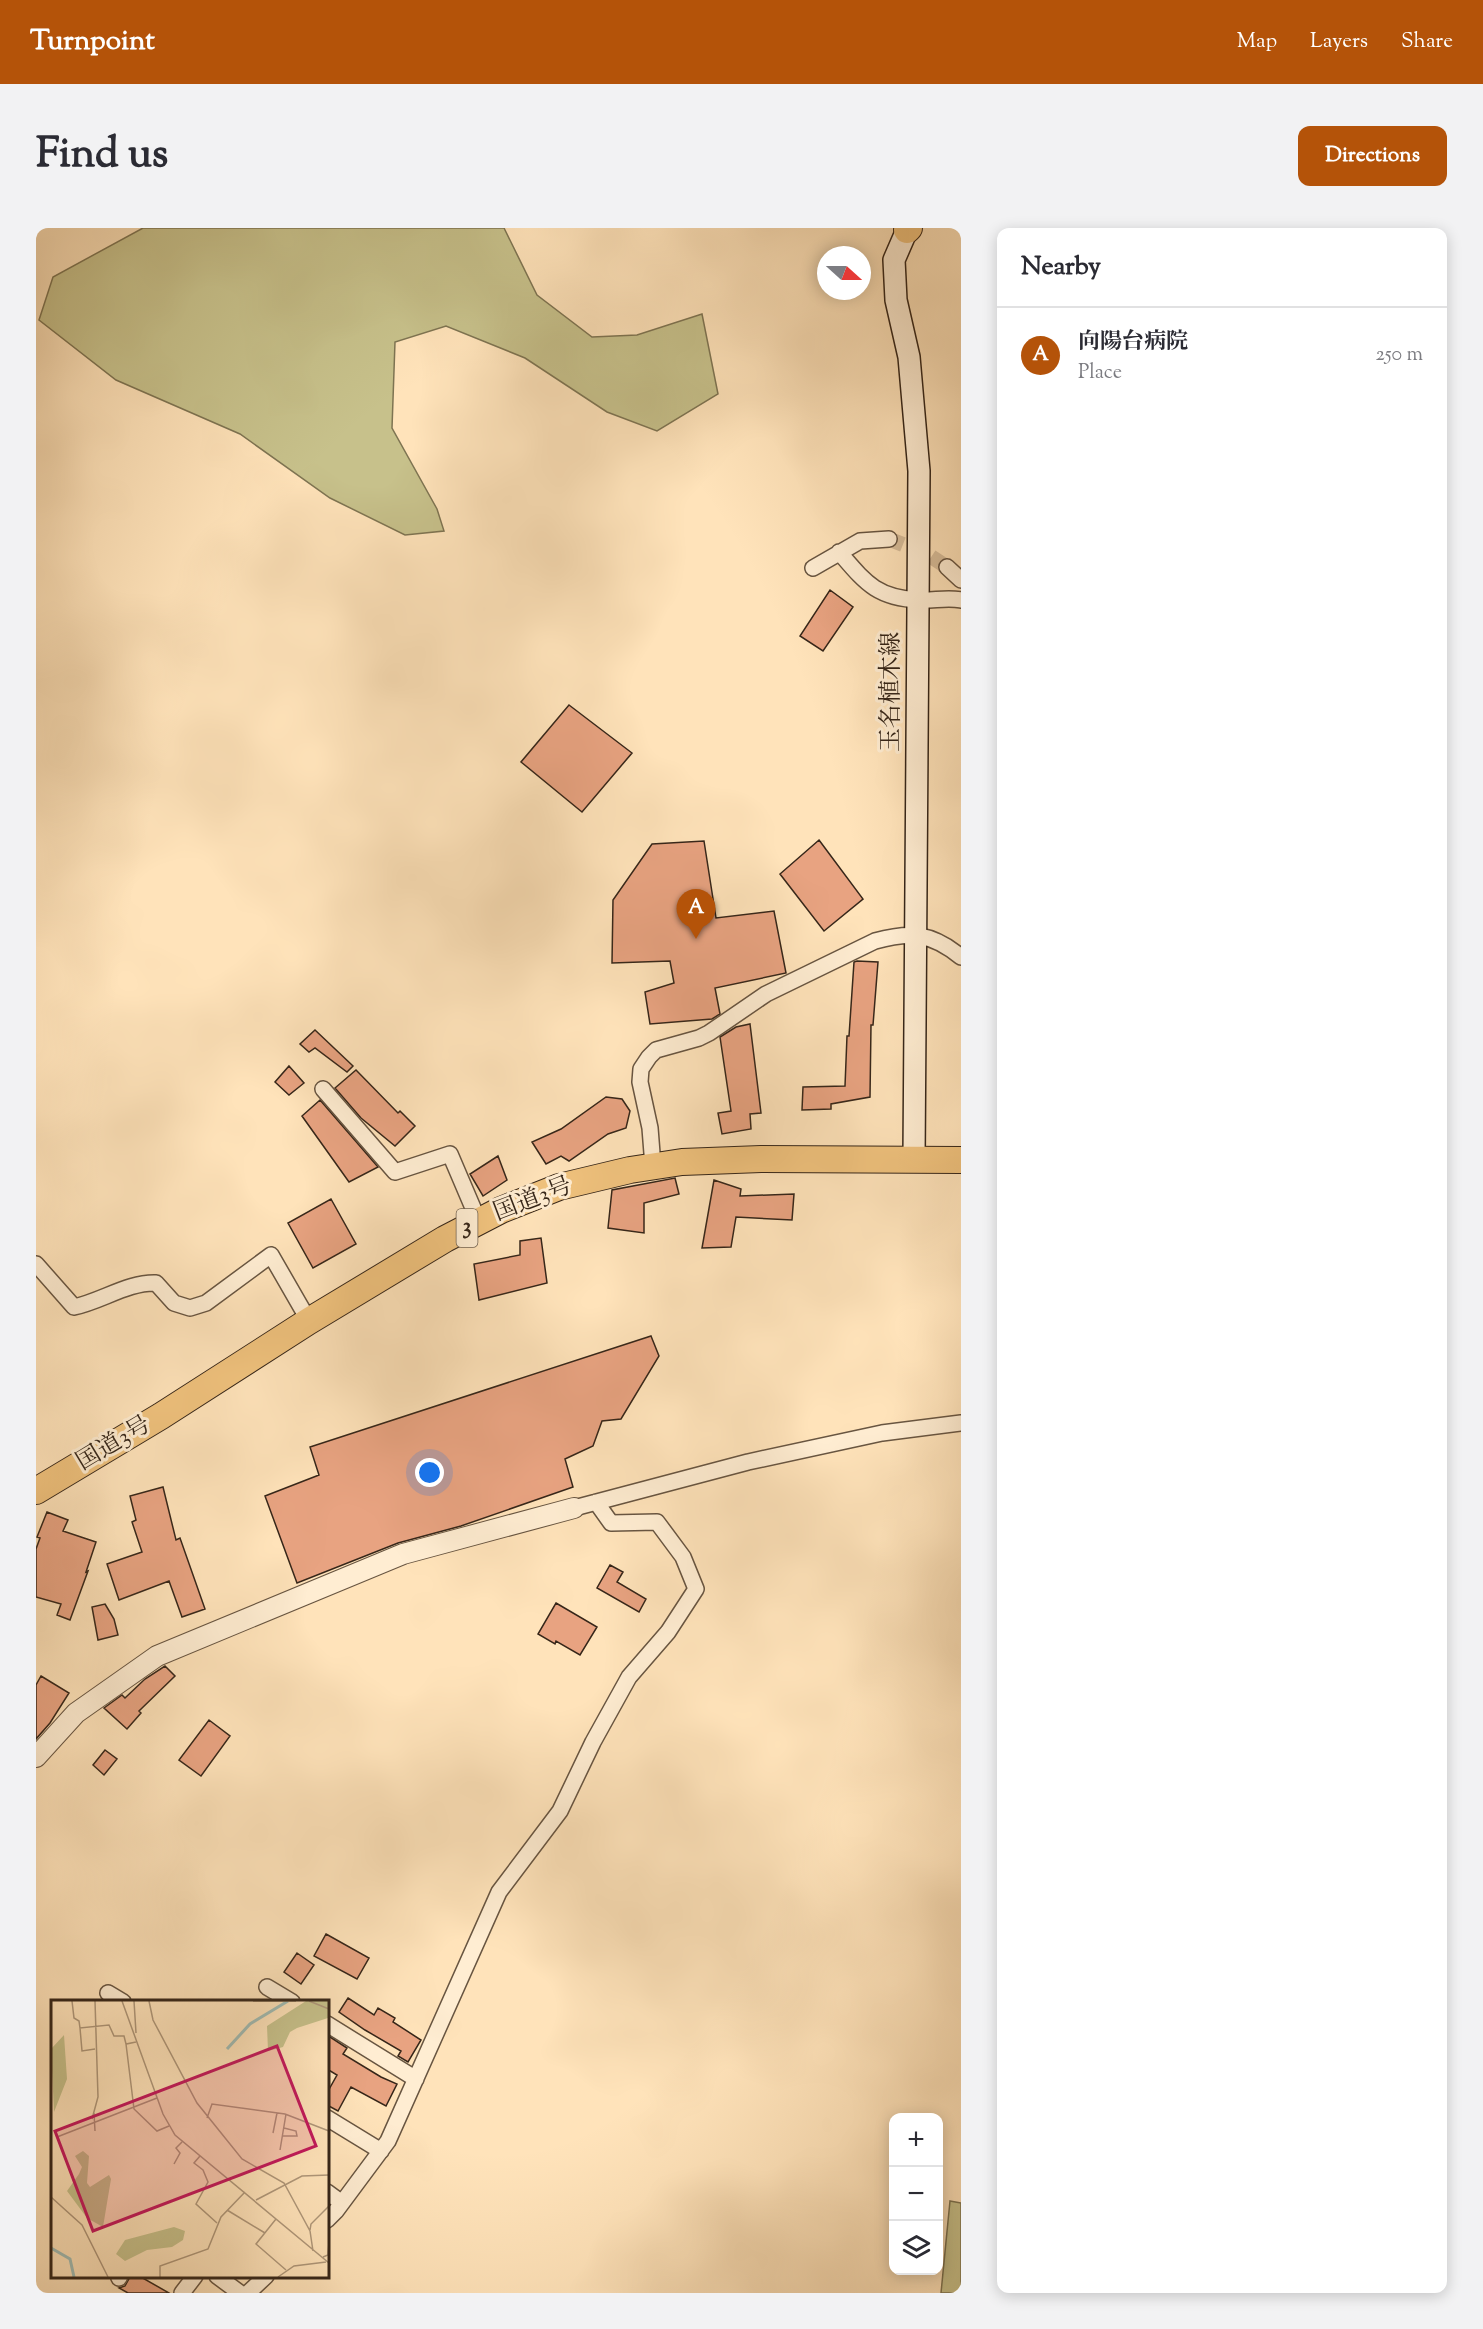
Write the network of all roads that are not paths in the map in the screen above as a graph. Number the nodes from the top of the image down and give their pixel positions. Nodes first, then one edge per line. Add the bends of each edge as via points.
1 (908, 229) edge
2 (889, 539) tunnel mouth
3 (839, 552) junction
4 (947, 567) tunnel mouth
5 (813, 568) dead end
6 (961, 580) edge
7 (918, 600) junction
8 (961, 600) edge
9 (916, 935) junction
10 (961, 957) edge
11 (323, 1089) dead end
12 (914, 1159) junction
13 (961, 1160) edge
14 (653, 1166) junction
15 (479, 1222) junction
16 (36, 1264) edge
17 (309, 1321) junction
18 (961, 1423) edge
19 (36, 1491) edge
20 (596, 1503) junction
21 (574, 1508) joint
22 (36, 1757) edge
23 (267, 1987) dead end
24 (108, 1993) dead end
25 (120, 2000) edge
26 (289, 2000) edge
27 (328, 2025) edge
28 (416, 2079) junction
29 (328, 2119) edge
30 (381, 2151) junction
31 (328, 2193) edge
32 (342, 2203) junction
33 (328, 2219) edge
34 (194, 2278) edge
35 (218, 2278) edge
36 (265, 2278) edge
37 (183, 2293) edge
38 (240, 2293) edge
39 (248, 2293) edge

1 - 7 main road, 玉名植木線 via 894,260 896,300 909,357 919,471
2 - 3 street via 860,541
3 - 5 street
3 - 7 street via 867,584 886,595
4 - 6 street
7 - 8 street
7 - 9 main road, 玉名植木線
9 - 10 street via 929,936
9 - 12 main road, 玉名植木線
9 - 14 street via 875,941 766,993 709,1033 656,1050 641,1069 640,1082
11 - 15 street via 395,1172 450,1154
12 - 13 highway, 国道3号 / 3
12 - 14 highway, 国道3号 / 3 via 761,1159
14 - 15 highway, 国道3号 / 3 via 559,1187
15 - 17 highway, 国道3号 / 3
16 - 17 street via 74,1307 142,1283 156,1283 174,1303 190,1308 206,1303 271,1255
17 - 19 highway, 国道3号 / 3
18 - 20 street via 882,1433 748,1462
20 - 21 street
20 - 28 street via 611,1523 657,1522 683,1557 696,1589 668,1632 629,1677 560,1811 499,1892
21 - 22 street via 403,1554 156,1656 76,1713
23 - 26 street
24 - 25 street
27 - 28 street
28 - 30 street
29 - 30 street
30 - 32 street
31 - 32 street
32 - 33 street
34 - 37 street
35 - 38 street
36 - 39 street

